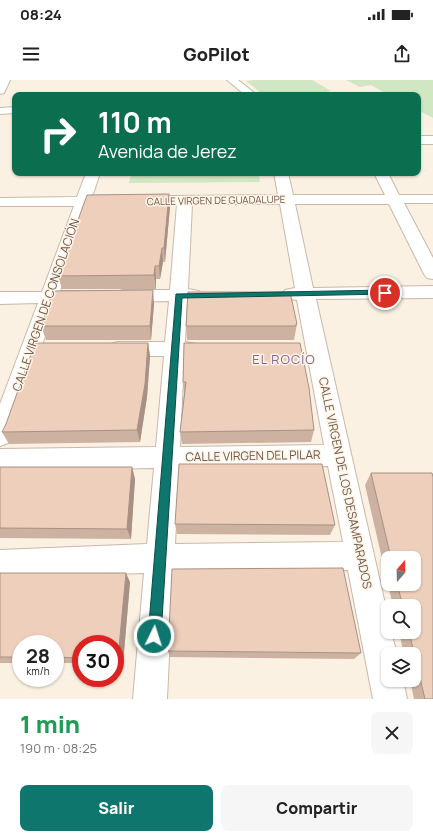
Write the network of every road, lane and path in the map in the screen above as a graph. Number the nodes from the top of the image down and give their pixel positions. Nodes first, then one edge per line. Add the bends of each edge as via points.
1 (5, 80) edge
2 (232, 80) edge
3 (0, 91) edge
4 (248, 92) edge
5 (12, 110) edge
6 (0, 111) edge
7 (421, 140) edge
8 (433, 140) edge
9 (92, 176) edge
10 (282, 176) edge
11 (383, 176) edge
12 (286, 199) junction
13 (395, 199) junction
14 (433, 199) edge
15 (130, 200) edge
16 (154, 200) edge
17 (185, 200) junction
18 (83, 201) junction
19 (0, 202) edge
20 (433, 274) edge
21 (433, 292) edge
22 (274, 294) edge
23 (306, 294) junction
24 (210, 295) edge
25 (179, 296) junction
26 (0, 298) edge
27 (49, 298) junction
28 (103, 349) edge
29 (175, 349) junction
30 (206, 349) edge
31 (0, 436) edge
32 (338, 455) junction
33 (167, 457) junction
34 (0, 460) edge
35 (360, 556) junction
36 (160, 558) junction
37 (0, 564) edge
38 (150, 699) edge
39 (390, 699) edge

1 - 3 street
2 - 4 street
5 - 6 street
7 - 8 street
9 - 18 street, CALLE VIRGEN DE CONSOLACIÓN
10 - 12 street, CALLE VIRGEN DE LOS DESAMPARADOS
11 - 13 street
12 - 13 street, CALLE VIRGEN DE GUADALUPE
12 - 17 street, CALLE VIRGEN DE GUADALUPE
12 - 23 street, CALLE VIRGEN DE LOS DESAMPARADOS
13 - 14 street, CALLE VIRGEN DE GUADALUPE
13 - 20 street
15 - 18 street, CALLE VIRGEN DE GUADALUPE
16 - 17 street, CALLE VIRGEN DE GUADALUPE
17 - 25 street
18 - 19 street, CALLE VIRGEN DE GUADALUPE
18 - 27 street, CALLE VIRGEN DE CONSOLACIÓN
21 - 23 street
22 - 23 street
23 - 32 street, CALLE VIRGEN DE LOS DESAMPARADOS via 309,348
24 - 25 street
25 - 27 street
25 - 29 street
26 - 27 street
27 - 31 street, CALLE VIRGEN DE CONSOLACIÓN via 39,348
28 - 29 street
29 - 30 street
29 - 33 street
32 - 33 street, CALLE VIRGEN DEL PILAR
32 - 35 street, CALLE VIRGEN DE LOS DESAMPARADOS
33 - 34 street, CALLE VIRGEN DEL PILAR
33 - 36 street
35 - 36 street
35 - 39 street, CALLE VIRGEN DE LOS DESAMPARADOS
36 - 37 street
36 - 38 street

